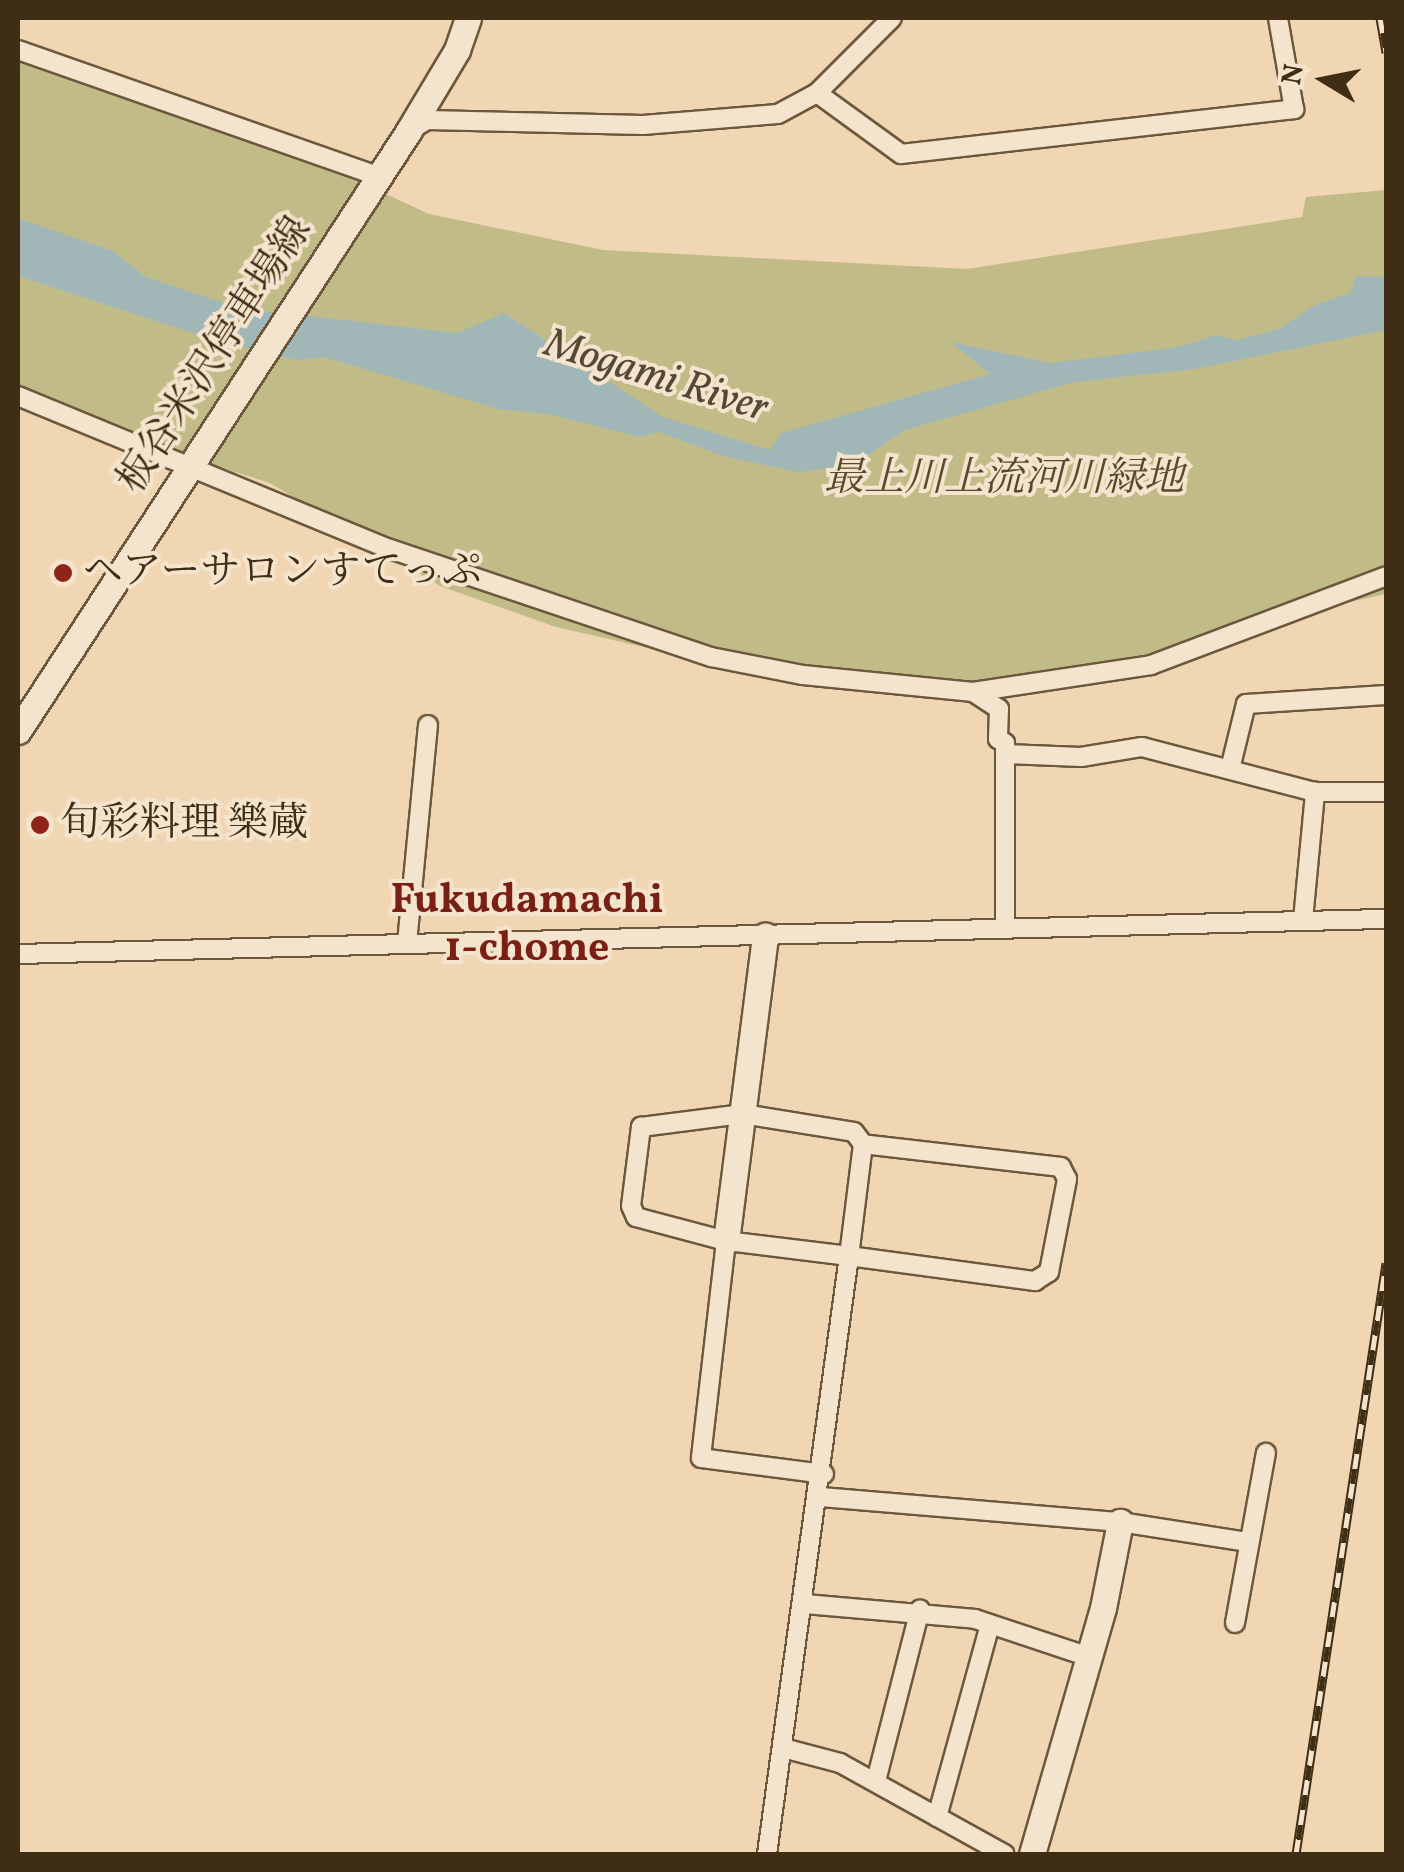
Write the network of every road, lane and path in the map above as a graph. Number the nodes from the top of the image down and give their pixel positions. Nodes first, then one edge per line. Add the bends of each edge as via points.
1 (468, 18) edge
2 (892, 18) edge
3 (1278, 18) edge
4 (18, 50) edge
5 (816, 93) junction
6 (408, 132) junction
7 (373, 184) junction
8 (18, 396) edge
9 (195, 459) junction
10 (1386, 576) edge
11 (973, 692) junction
12 (1386, 695) edge
13 (428, 725) dead end
14 (18, 731) edge
15 (1006, 754) junction
16 (1230, 769) junction
17 (1315, 792) junction
18 (1386, 792) edge
19 (1303, 920) junction
20 (1386, 920) edge
21 (1006, 929) junction
22 (766, 935) junction
23 (407, 943) junction
24 (18, 954) edge
25 (743, 1114) junction
26 (863, 1144) junction
27 (726, 1241) junction
28 (849, 1256) junction
29 (1266, 1453) dead end
30 (824, 1474) junction
31 (821, 1497) junction
32 (1120, 1522) junction
33 (1248, 1542) junction
34 (805, 1604) junction
35 (920, 1610) junction
36 (1234, 1623) dead end
37 (990, 1624) junction
38 (1088, 1657) junction
39 (783, 1748) junction
40 (876, 1781) junction
41 (937, 1816) junction
42 (767, 1854) edge
43 (1004, 1854) edge
44 (1032, 1854) edge

1 - 6 main road, 板谷米沢停車場線 via 457,50
2 - 5 street
3 - 5 street via 1294,110 901,154
4 - 7 street
5 - 6 street via 778,114 643,124 427,120
6 - 7 main road, 板谷米沢停車場線
7 - 9 main road, 板谷米沢停車場線
8 - 9 street
9 - 11 street via 390,549 712,657 803,675
9 - 14 main road, 板谷米沢停車場線
10 - 11 street via 1151,665
11 - 15 street via 999,709 998,740
12 - 16 street via 1246,704
13 - 23 street
15 - 16 street via 1081,757 1142,747
15 - 21 street
16 - 17 street
17 - 18 street
17 - 19 street
19 - 20 street
19 - 21 street
21 - 22 street
22 - 23 street
22 - 25 main road
23 - 24 street
25 - 26 street via 854,1132
25 - 27 main road
25 - 27 street via 641,1127 631,1206 636,1217
26 - 28 street
26 - 28 street via 1060,1168 1067,1179 1049,1272 1035,1282
27 - 28 street
27 - 30 street via 701,1458
28 - 30 street
29 - 33 street
30 - 31 street
31 - 32 street
31 - 34 street
32 - 33 street
32 - 38 main road
33 - 36 street
34 - 35 street
34 - 39 street
35 - 37 street
35 - 40 street
37 - 38 street
37 - 41 street
38 - 44 main road
39 - 40 street
39 - 42 street
40 - 41 street
41 - 43 street

